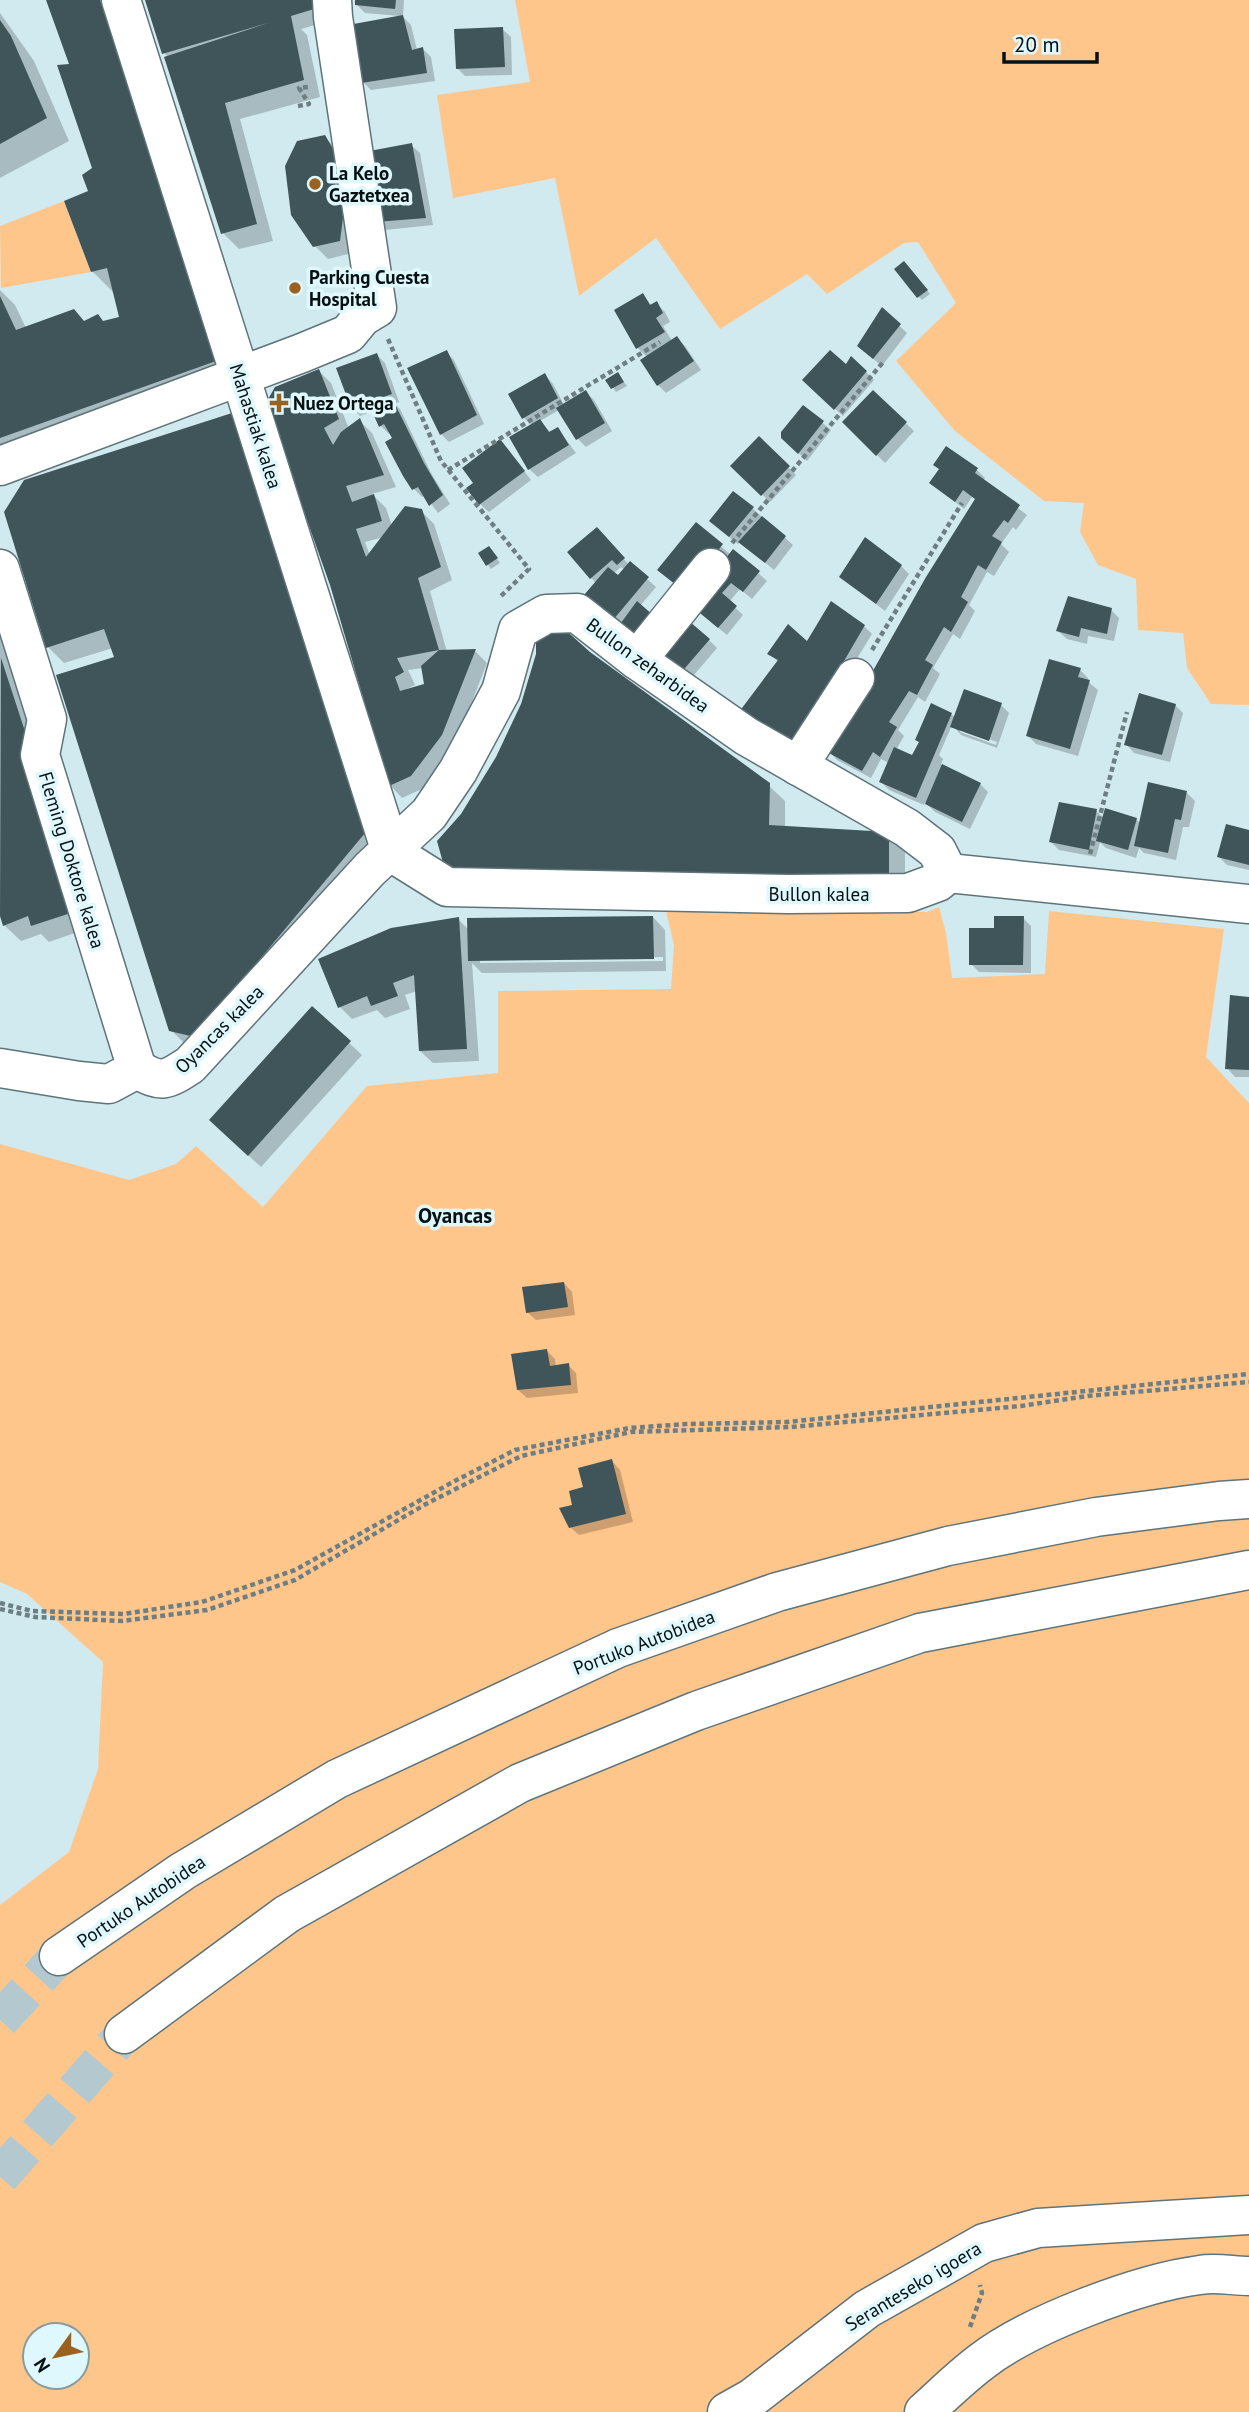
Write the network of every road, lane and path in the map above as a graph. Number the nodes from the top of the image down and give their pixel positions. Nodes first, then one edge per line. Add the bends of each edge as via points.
1 (121, 0) edge
2 (332, 0) edge
3 (316, 86) dead end
4 (298, 106) dead end
5 (377, 309) junction
6 (660, 342) dead end
7 (884, 361) dead end
8 (240, 376) junction
9 (0, 466) edge
10 (448, 470) junction
11 (962, 503) dead end
12 (711, 568) joint
13 (0, 569) edge
14 (498, 599) dead end
15 (638, 660) junction
16 (855, 678) joint
17 (1127, 712) dead end
18 (798, 766) junction
19 (391, 852) junction
20 (948, 873) junction
21 (1082, 885) junction
22 (1249, 904) edge
23 (0, 1068) edge
24 (137, 1069) junction
25 (1249, 1374) edge
26 (1249, 1382) edge
27 (1249, 1499) edge
28 (1249, 1570) edge
29 (0, 1603) edge
30 (0, 1609) edge
31 (59, 1956) tunnel mouth
32 (124, 2034) tunnel mouth
33 (1249, 2215) edge
34 (997, 2239) junction
35 (1249, 2276) edge
36 (965, 2375) junction
37 (727, 2412) edge
38 (924, 2412) edge

1 - 8 main road, Mahastiak kalea
2 - 5 main road
3 - 4 path via 299,88 309,104
5 - 8 main road via 362,317 348,334
5 - 10 path via 440,461
6 - 10 path
7 - 12 path
8 - 9 main road
8 - 19 main road, Mahastiak kalea
10 - 14 path via 529,569
11 - 16 path
12 - 15 main road
13 - 24 main road, Fleming Doktore kalea via 47,719 40,755
15 - 18 main road, Bullon zeharbidea via 746,736
15 - 19 main road, Bullon zeharbidea via 577,613 545,614 518,631 501,691 458,771 429,814
16 - 18 main road
17 - 21 path
18 - 20 main road, Bullon zeharbidea via 907,828 937,851
19 - 20 main road, Bullon kalea via 447,887 908,893 939,882
19 - 24 main road, Oyancas kalea via 370,869 190,1065 170,1079 153,1079
20 - 21 main road
21 - 22 main road
23 - 24 main road via 109,1084
25 - 29 path via 787,1422 629,1428 515,1450 295,1570 202,1602 123,1614 32,1611
26 - 30 path via 791,1427 631,1432 520,1456 295,1580 207,1610 122,1621 35,1617
27 - 31 main road, Portuko Autobidea via 1096,1517 948,1546 777,1592 618,1648 337,1779 183,1871
28 - 32 main road via 920,1633 696,1710 545,1772 288,1914
33 - 34 main road, Seranteseko igoera via 1038,2228
34 - 36 path via 979,2278 982,2293 968,2330 974,2344
34 - 37 main road, Seranteseko igoera via 984,2242 867,2309
35 - 36 main road via 1203,2274 1101,2302 1028,2334
36 - 38 main road

